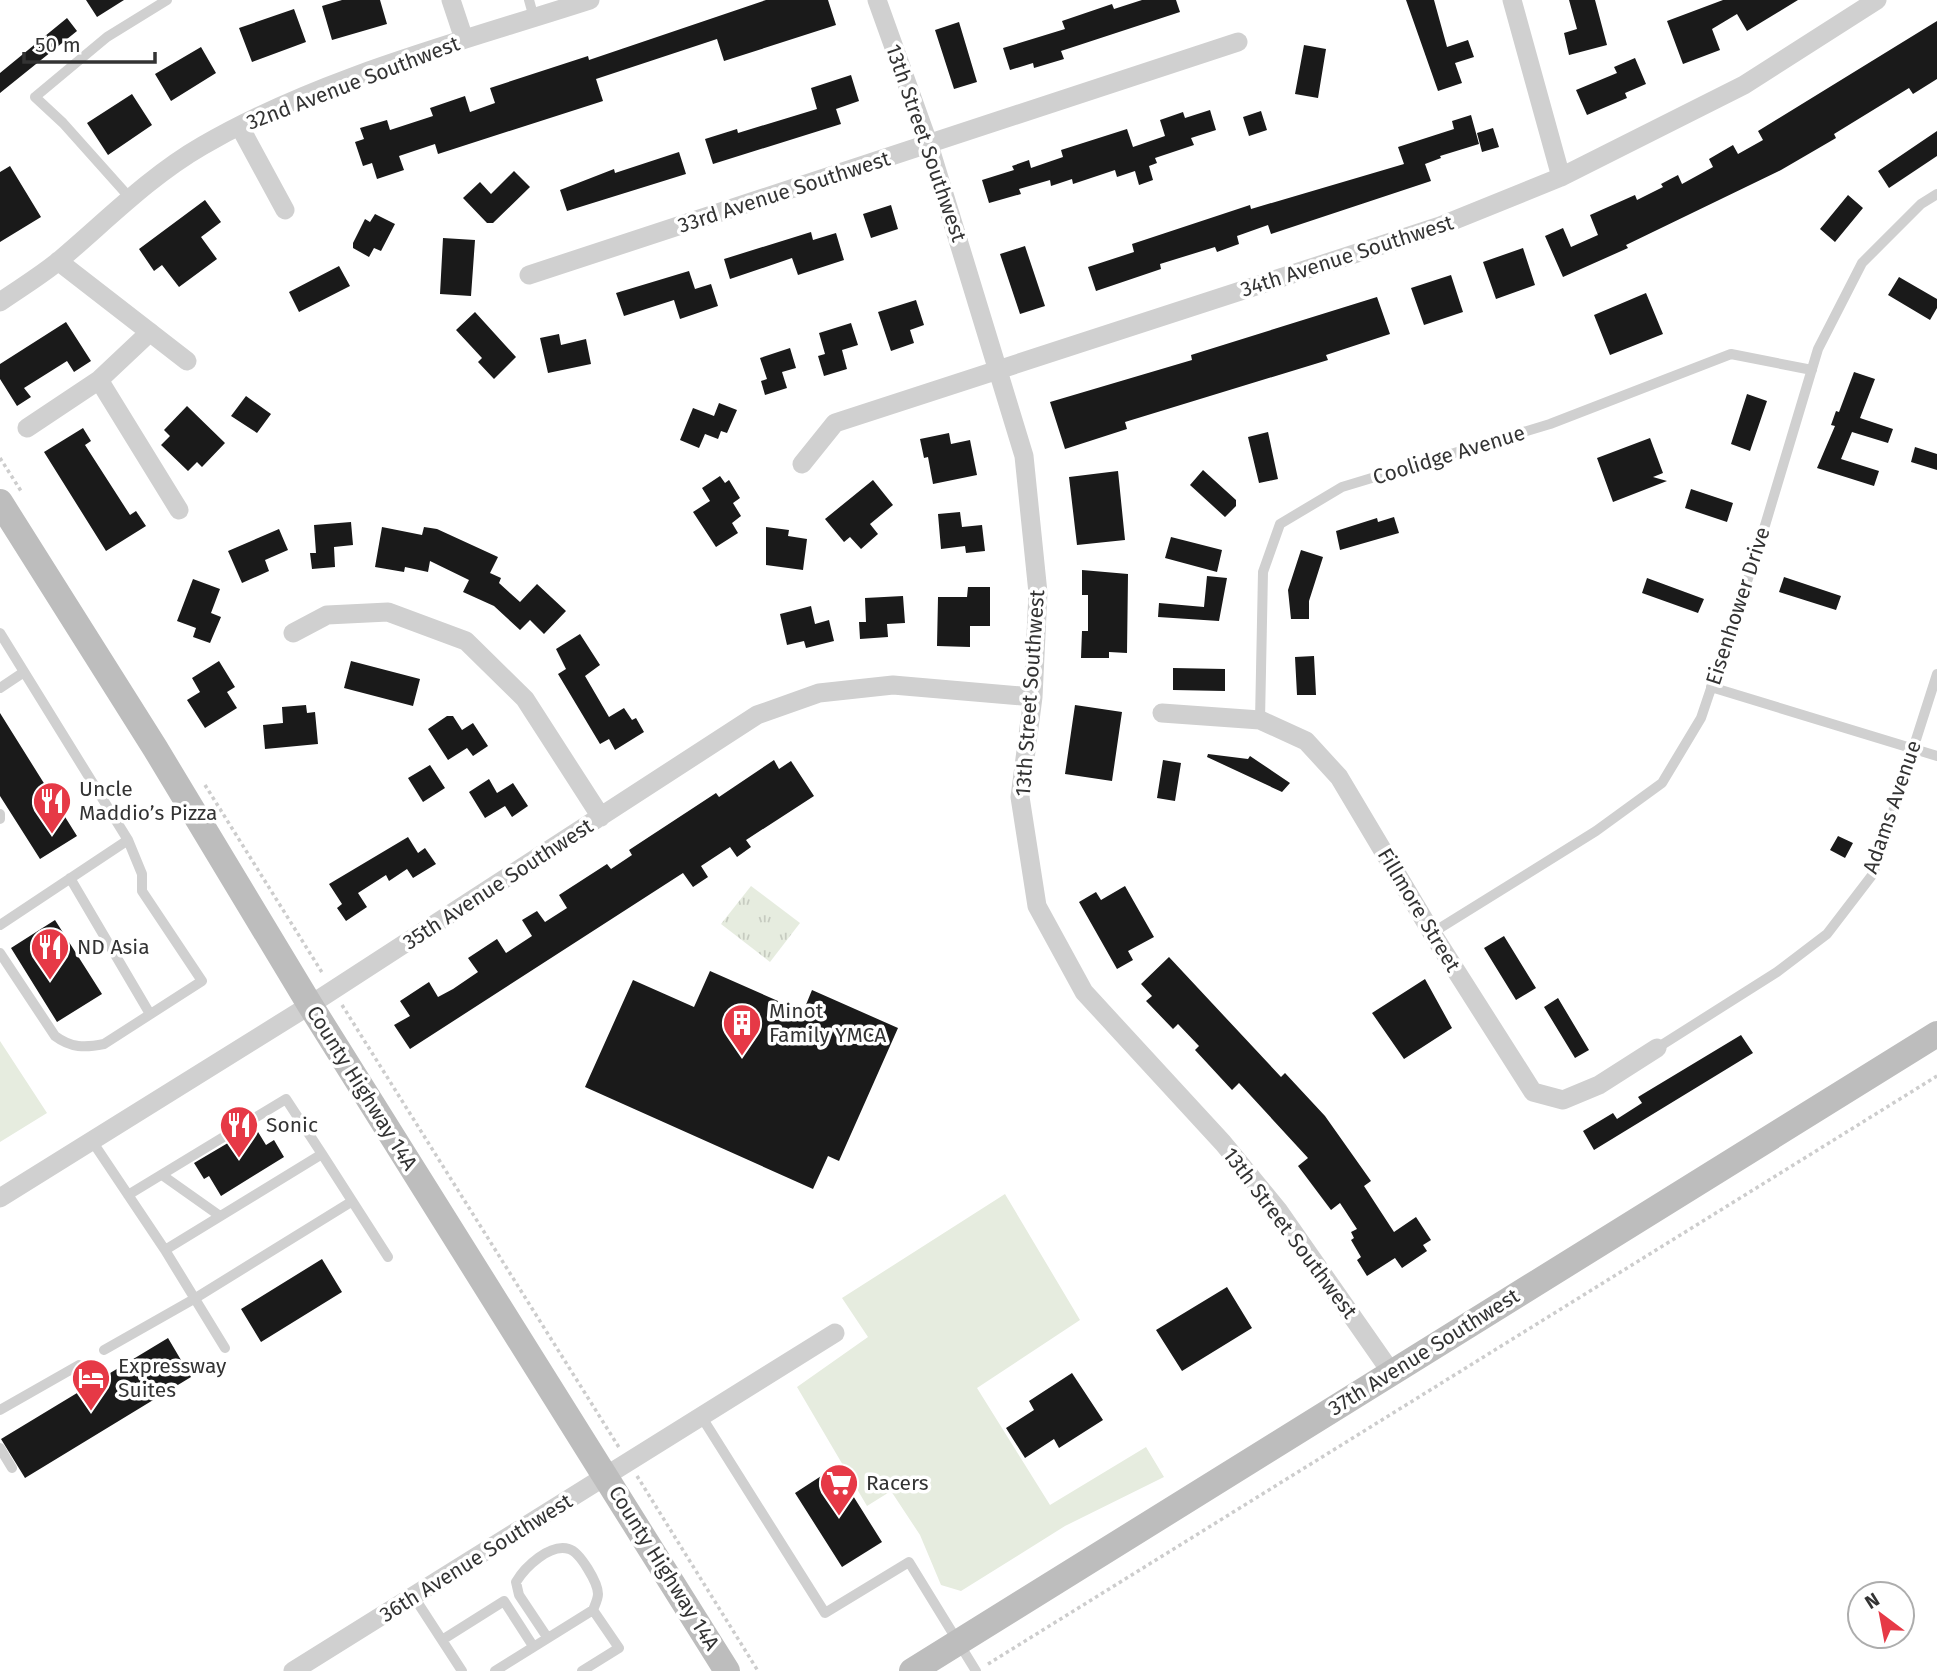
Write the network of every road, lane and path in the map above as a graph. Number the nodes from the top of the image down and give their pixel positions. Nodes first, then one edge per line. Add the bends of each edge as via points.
1 (167, 0) edge
2 (451, 0) edge
3 (590, 0) edge
4 (877, 0) edge
5 (1512, 0) edge
6 (1877, 0) edge
7 (540, 8) edge
8 (464, 39) junction
9 (1238, 42) dead end
10 (240, 127) junction
11 (929, 145) junction
12 (1561, 177) junction
13 (1937, 194) edge
14 (130, 198) junction
15 (285, 210) dead end
16 (58, 261) junction
17 (529, 275) dead end
18 (0, 302) edge
19 (150, 332) junction
20 (187, 361) dead end
21 (1000, 370) junction
22 (1812, 370) junction
23 (99, 380) junction
24 (27, 428) dead end
25 (802, 464) dead end
26 (0, 502) edge
27 (179, 510) dead end
28 (0, 633) edge
29 (293, 633) dead end
30 (24, 673) junction
31 (1937, 674) edge
32 (1711, 687) junction
33 (0, 688) edge
34 (1033, 696) junction
35 (1162, 713) dead end
36 (1260, 720) junction
37 (1912, 749) junction
38 (1937, 756) edge
39 (601, 817) junction
40 (128, 840) junction
41 (70, 878) junction
42 (0, 925) edge
43 (1432, 933) junction
44 (0, 953) edge
45 (310, 1005) junction
46 (345, 1009) dead end
47 (150, 1014) junction
48 (1937, 1034) edge
49 (1657, 1048) joint
50 (1937, 1076) edge
51 (92, 1141) junction
52 (322, 1154) junction
53 (162, 1175) junction
54 (128, 1195) junction
55 (0, 1198) edge
56 (351, 1202) junction
57 (220, 1216) junction
58 (165, 1250) junction
59 (388, 1258) dead end
60 (194, 1299) junction
61 (835, 1333) dead end
62 (225, 1348) dead end
63 (104, 1350) dead end
64 (79, 1364) dead end
65 (1391, 1372) junction
66 (0, 1410) edge
67 (701, 1416) junction
68 (617, 1444) dead end
69 (0, 1448) edge
70 (12, 1468) dead end
71 (608, 1476) junction
72 (639, 1480) dead end
73 (414, 1597) junction
74 (593, 1610) junction
75 (547, 1637) junction
76 (442, 1640) junction
77 (958, 1642) junction
78 (533, 1646) junction
79 (992, 1662) dead end
80 (293, 1671) edge
81 (462, 1671) edge
82 (495, 1671) edge
83 (582, 1671) edge
84 (727, 1671) edge
85 (758, 1671) edge
86 (912, 1671) edge
87 (976, 1671) edge

1 - 14 lane via 107,37 35,97
2 - 8 street
3 - 7 street, 32nd Avenue Southwest
4 - 11 street, 13th Street Southwest
5 - 12 street
6 - 12 street, 34th Avenue Southwest via 1744,85
7 - 8 street, 32nd Avenue Southwest
8 - 10 street, 32nd Avenue Southwest via 280,107
9 - 11 street, 33rd Avenue Southwest
10 - 14 street, 32nd Avenue Southwest via 201,146
10 - 15 street
11 - 17 street, 33rd Avenue Southwest
11 - 21 street, 13th Street Southwest
12 - 21 street, 34th Avenue Southwest via 1440,226
13 - 22 lane, Eisenhower Drive via 1862,263
14 - 16 street, 32nd Avenue Southwest
16 - 18 street, 32nd Avenue Southwest
16 - 19 street
19 - 20 street
19 - 23 street
21 - 25 street, 34th Avenue Southwest via 835,423
21 - 34 street, 13th Street Southwest via 1031,495 1038,593
22 - 32 lane, Eisenhower Drive via 1758,552
22 - 36 lane, Coolidge Avenue via 1731,354 1550,424 1342,487 1280,524 1263,572
23 - 24 street
23 - 27 street
26 - 45 main road, County Highway 14A
28 - 30 lane
29 - 39 street via 327,615 388,612 466,641 525,699
30 - 33 lane
30 - 40 lane
31 - 37 lane, Adams Avenue
32 - 37 lane
32 - 43 lane, Eisenhower Drive via 1701,718 1662,783 1596,831
34 - 39 street, 35th Avenue Southwest via 893,685 819,693 757,715
34 - 65 street, 13th Street Southwest via 1020,797 1037,906 1084,992 1278,1210
35 - 36 street, Fillmore Street
36 - 43 street, Fillmore Street via 1306,741 1339,777
37 - 38 lane
37 - 49 lane, Adams Avenue via 1873,874 1827,934 1777,972
39 - 45 street, 35th Avenue Southwest
40 - 41 lane
40 - 47 lane via 142,874 142,891 202,981
41 - 42 lane
41 - 47 lane
43 - 49 street, Fillmore Street via 1533,1092 1563,1100 1599,1085
44 - 47 lane via 55,1036 66,1044 104,1044
45 - 51 street, 35th Avenue Southwest
45 - 71 main road, County Highway 14A
46 - 68 path
48 - 65 main road, 37th Avenue Southwest
50 - 79 path
51 - 54 lane
51 - 55 street, 35th Avenue Southwest
52 - 53 lane via 286,1099
52 - 56 lane
52 - 57 lane
53 - 54 lane
53 - 57 lane
54 - 58 lane
56 - 59 lane
56 - 60 lane
57 - 58 lane
58 - 60 lane
60 - 62 lane
60 - 63 lane
61 - 67 street, 36th Avenue Southwest
64 - 66 lane
65 - 77 main road, 37th Avenue Southwest
67 - 71 street, 36th Avenue Southwest
67 - 77 lane via 825,1613 909,1562
69 - 70 lane
71 - 73 street, 36th Avenue Southwest
71 - 84 main road, County Highway 14A
72 - 85 path
73 - 76 lane
73 - 80 street, 36th Avenue Southwest
74 - 75 lane
74 - 75 lane via 597,1587 574,1550 553,1550 541,1557 516,1582 519,1595
74 - 83 lane via 619,1648
75 - 78 lane
76 - 78 lane via 504,1601
76 - 81 lane
77 - 86 main road, 37th Avenue Southwest
77 - 87 lane
78 - 82 lane

